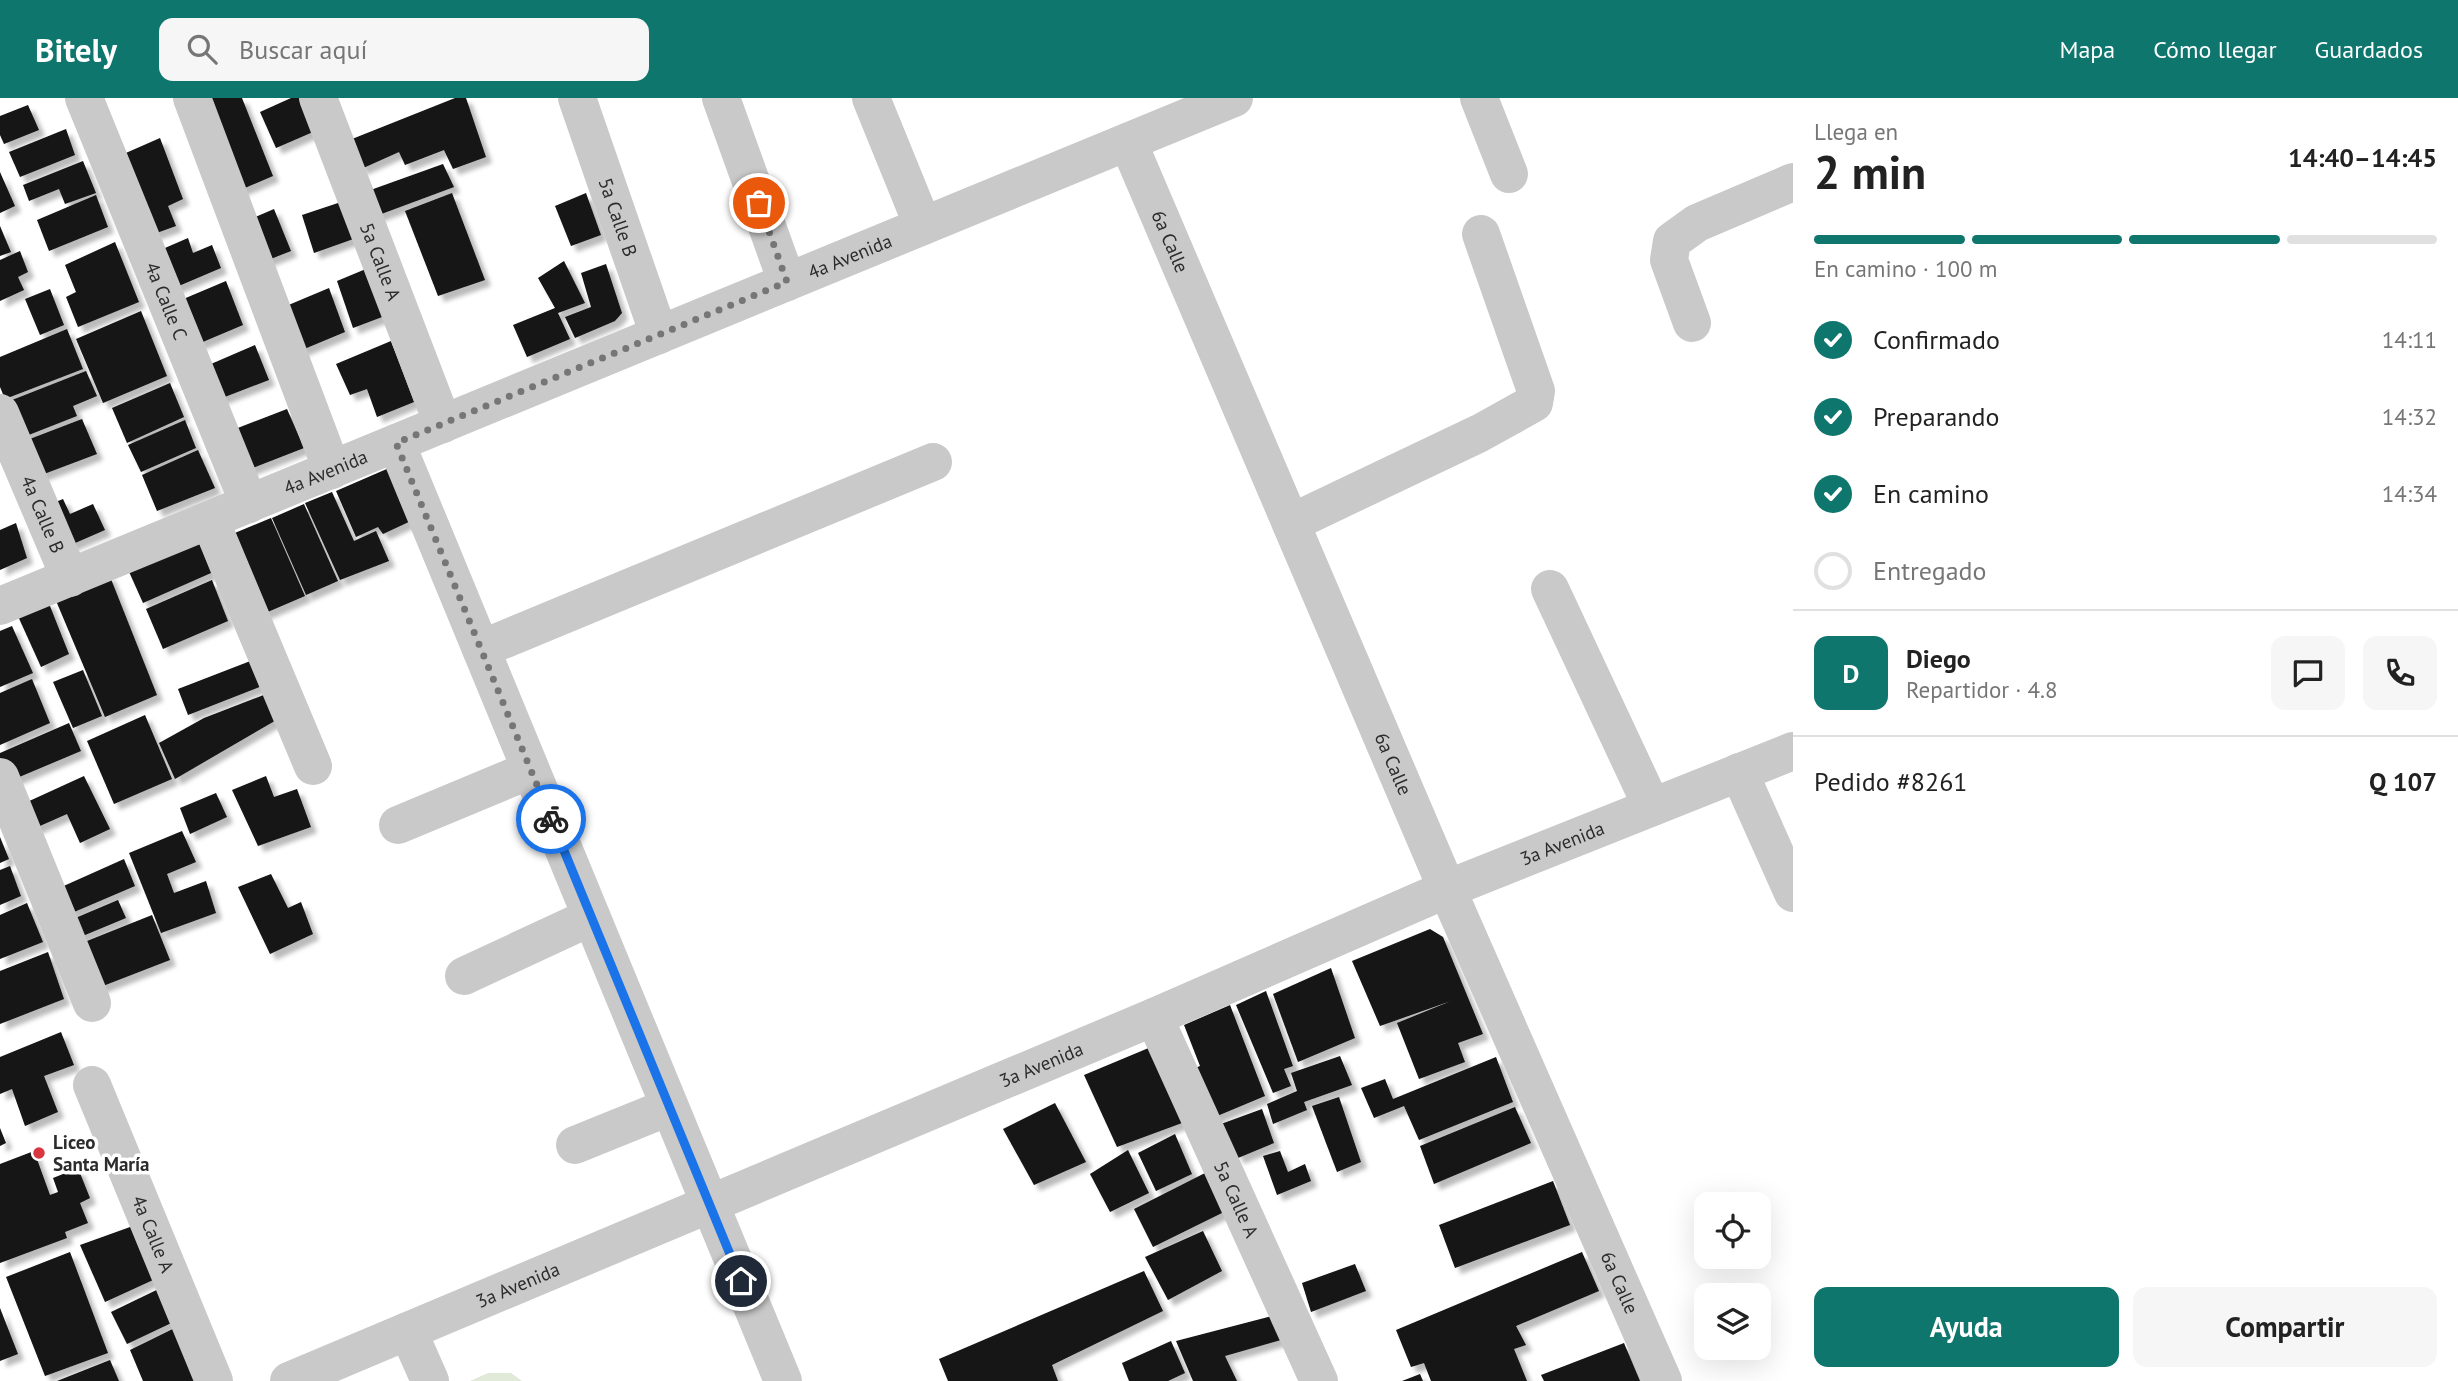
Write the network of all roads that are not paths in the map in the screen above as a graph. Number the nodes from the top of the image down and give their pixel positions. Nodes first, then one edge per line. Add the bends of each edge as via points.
1 (85, 98) edge
2 (192, 98) edge
3 (318, 98) edge
4 (577, 98) edge
5 (720, 98) edge
6 (871, 98) edge
7 (1234, 98) edge
8 (1479, 98) edge
9 (1128, 142) junction
10 (1509, 174) dead end
11 (1793, 182) edge
12 (923, 226) junction
13 (1481, 234) dead end
14 (787, 282) junction
15 (1692, 323) dead end
16 (659, 335) junction
17 (0, 413) edge
18 (443, 424) junction
19 (396, 443) junction
20 (933, 462) dead end
21 (332, 470) junction
22 (249, 504) junction
23 (210, 520) junction
24 (1291, 523) junction
25 (70, 578) junction
26 (1550, 589) dead end
27 (0, 606) edge
28 (481, 649) junction
29 (1793, 751) edge
30 (313, 766) dead end
31 (530, 770) junction
32 (1739, 772) junction
33 (0, 777) edge
34 (1652, 807) junction
35 (398, 825) dead end
36 (1447, 889) junction
37 (1793, 893) edge
38 (591, 917) junction
39 (464, 976) dead end
40 (92, 1003) dead end
41 (1154, 1017) junction
42 (92, 1085) dead end
43 (669, 1107) junction
44 (575, 1145) dead end
45 (709, 1206) junction
46 (408, 1331) junction
47 (300, 1379) edge
48 (214, 1381) edge
49 (430, 1381) edge
50 (783, 1381) edge
51 (1319, 1381) edge
52 (1663, 1381) edge

1 - 22 street, 4a Calle C
2 - 21 street
3 - 18 street, 5a Calle A
4 - 16 street, 5a Calle B
5 - 14 street
6 - 12 street
7 - 9 street, 4a Avenida
8 - 10 street
9 - 12 street, 4a Avenida
9 - 24 street, 6a Calle
11 - 15 street via 1679,234 1669,249 1669,260
12 - 14 street, 4a Avenida
13 - 24 street via 1536,391 1534,402 1480,433
14 - 16 street, 4a Avenida
16 - 18 street, 4a Avenida
17 - 25 street, 4a Calle B
18 - 19 street, 4a Avenida
19 - 21 street, 4a Avenida
19 - 28 street
20 - 28 street
21 - 22 street, 4a Avenida
22 - 23 street, 4a Avenida
23 - 25 street, 4a Avenida
23 - 30 street
24 - 36 street, 6a Calle
25 - 27 street, 4a Avenida
26 - 34 street
28 - 31 street
29 - 32 street, 3a Avenida
31 - 35 street
31 - 38 street
32 - 34 street, 3a Avenida
32 - 37 street
33 - 40 street
34 - 36 street, 3a Avenida
36 - 41 street, 3a Avenida
36 - 52 street, 6a Calle
38 - 39 street
38 - 43 street
41 - 45 street, 3a Avenida
41 - 51 street, 5a Calle A
42 - 48 street, 4a Calle A
43 - 44 street
43 - 45 street
45 - 46 street, 3a Avenida
45 - 50 street
46 - 47 street, 3a Avenida
46 - 49 street

